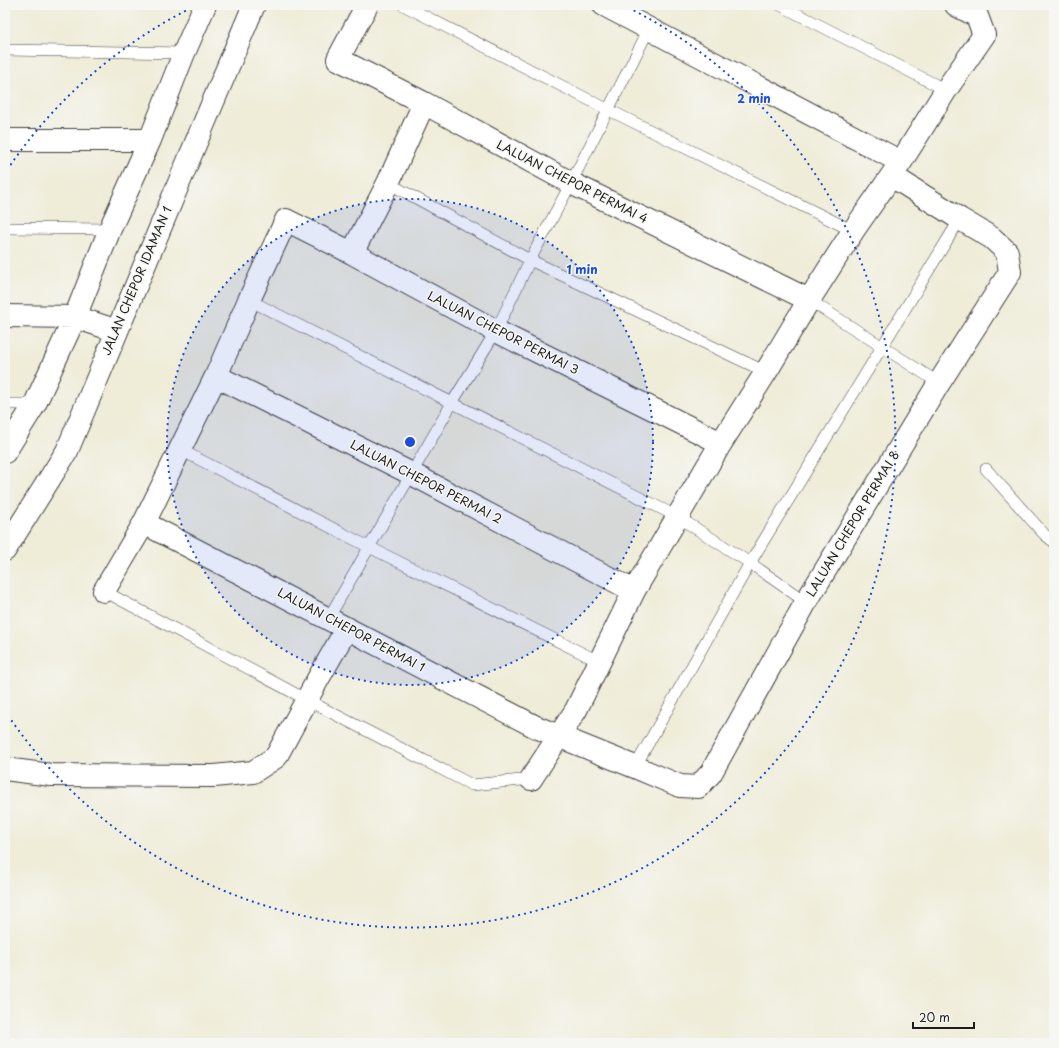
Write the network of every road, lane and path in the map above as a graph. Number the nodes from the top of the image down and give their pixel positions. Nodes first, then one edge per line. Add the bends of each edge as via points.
1 (205, 5) edge
2 (254, 5) edge
3 (367, 5) edge
4 (403, 5) edge
5 (604, 5) edge
6 (780, 5) edge
7 (956, 5) edge
8 (649, 29) junction
9 (5, 50) edge
10 (184, 53) junction
11 (946, 90) junction
12 (424, 103) junction
13 (609, 110) junction
14 (5, 140) edge
15 (150, 140) junction
16 (897, 169) junction
17 (388, 183) junction
18 (571, 183) junction
19 (960, 219) junction
20 (5, 228) edge
21 (110, 229) junction
22 (853, 231) junction
23 (352, 253) junction
24 (530, 260) junction
25 (248, 300) junction
26 (809, 300) junction
27 (5, 316) edge
28 (75, 317) junction
29 (117, 331) junction
30 (496, 331) junction
31 (882, 347) junction
32 (766, 372) junction
33 (216, 376) junction
34 (939, 383) junction
35 (452, 403) junction
36 (5, 404) edge
37 (35, 404) junction
38 (721, 443) junction
39 (179, 448) junction
40 (5, 452) edge
41 (986, 469) dead end
42 (412, 474) junction
43 (678, 517) junction
44 (144, 522) junction
45 (1054, 542) edge
46 (369, 547) junction
47 (5, 550) edge
48 (750, 563) junction
49 (104, 591) joint
50 (634, 591) junction
51 (806, 602) junction
52 (338, 623) junction
53 (600, 662) junction
54 (307, 700) junction
55 (559, 736) junction
56 (635, 767) junction
57 (5, 769) edge
58 (531, 779) joint

1 - 10 street
2 - 29 street, JALAN CHEPOR IDAMAN 1
3 - 12 street, LALUAN CHEPOR PERMAI 4 via 338,59
4 - 13 lane
5 - 8 street, LALUAN CHEPOR PERMAI 8
6 - 11 lane
7 - 11 street via 976,16 984,35
8 - 13 lane
8 - 16 street, LALUAN CHEPOR PERMAI 8
9 - 10 lane
10 - 15 street
11 - 16 street
12 - 17 street
12 - 18 street, LALUAN CHEPOR PERMAI 4
13 - 18 lane
13 - 22 lane
14 - 15 street
15 - 21 street
16 - 19 street, LALUAN CHEPOR PERMAI 8
16 - 22 street
17 - 23 street
17 - 24 lane
18 - 24 lane
18 - 26 street, LALUAN CHEPOR PERMAI 4
19 - 31 lane
19 - 34 street, LALUAN CHEPOR PERMAI 8 via 992,238 1007,252 1010,272
20 - 21 lane
21 - 28 street
22 - 26 street
23 - 25 street, LALUAN CHEPOR PERMAI 3 via 286,220
23 - 30 street, LALUAN CHEPOR PERMAI 3
24 - 30 lane
24 - 32 lane
25 - 33 street
25 - 35 lane
26 - 31 lane
26 - 32 street
27 - 28 street
28 - 29 street
28 - 37 street
29 - 47 street, JALAN CHEPOR IDAMAN 1 via 67,451
30 - 35 lane
30 - 38 street, LALUAN CHEPOR PERMAI 3
31 - 34 lane
31 - 48 lane
32 - 38 street
33 - 39 street
33 - 42 street, LALUAN CHEPOR PERMAI 2
34 - 51 street, LALUAN CHEPOR PERMAI 8
35 - 42 lane
35 - 43 lane
36 - 37 lane
37 - 40 street
38 - 43 street
39 - 44 street
39 - 46 lane
41 - 45 lane
42 - 46 lane
42 - 50 street, LALUAN CHEPOR PERMAI 2
43 - 48 lane
43 - 50 street
44 - 49 street
44 - 52 street, LALUAN CHEPOR PERMAI 1
46 - 52 lane
46 - 53 lane
48 - 51 lane
48 - 56 lane
49 - 54 lane
50 - 53 street
51 - 56 street, LALUAN CHEPOR PERMAI 8 via 711,773 698,788 680,786
52 - 54 street
52 - 55 street, LALUAN CHEPOR PERMAI 1 via 536,727
53 - 55 street via 576,710
54 - 57 street via 276,757 253,772 214,776 50,775
54 - 58 lane via 472,785
55 - 56 street, LALUAN CHEPOR PERMAI 8
55 - 58 street

